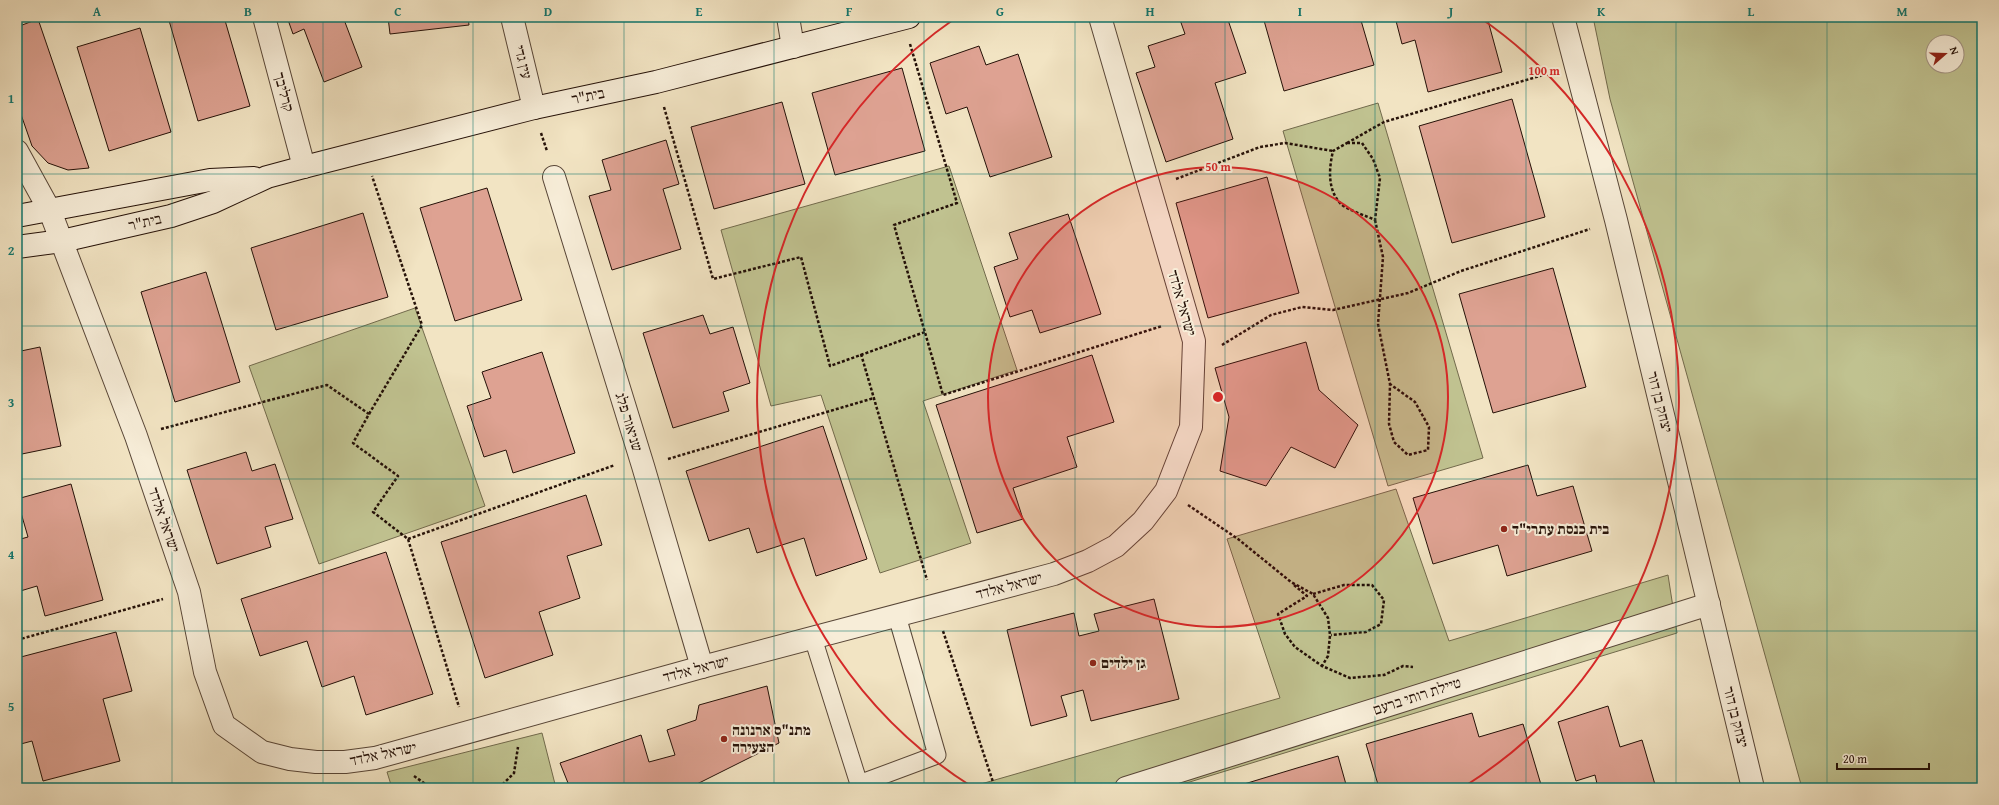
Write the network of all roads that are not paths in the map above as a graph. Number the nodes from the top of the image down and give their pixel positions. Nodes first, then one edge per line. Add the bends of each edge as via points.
1 (264, 17) edge
2 (512, 17) edge
3 (788, 17) edge
4 (1100, 17) edge
5 (1563, 17) edge
6 (906, 18) edge
7 (793, 46) junction
8 (534, 108) junction
9 (17, 151) edge
10 (304, 167) junction
11 (267, 177) junction
12 (554, 177) road end
13 (50, 211) junction
14 (17, 216) edge
15 (62, 241) junction
16 (17, 247) edge
17 (1709, 604) junction
18 (897, 616) junction
19 (813, 638) junction
20 (702, 668) junction
21 (1126, 788) edge
22 (1753, 788) edge

1 - 10 street, קרליבך
2 - 8 street, עין גדי
3 - 7 street
4 - 18 street, ישראל אלדד via 1194,341 1191,427 1166,491 1143,521 1116,546 1088,561 1054,574
5 - 17 street, יצחק בן דור via 1616,220
6 - 7 street, בית"ר
7 - 8 street, בית"ר via 656,82
8 - 10 street, בית"ר
9 - 13 street, ישראל אלדד
10 - 11 street, בית"ר
11 - 13 street, בית"ר via 210,180
11 - 15 street, בית"ר via 213,202 171,216
12 - 20 street, שניאור פלג
13 - 14 street, בית"ר
13 - 15 street, ישראל אלדד
15 - 16 street, בית"ר
15 - 20 street, ישראל אלדד via 136,436 189,592 205,672 224,725 262,752 316,762 375,758
17 - 21 street, טיילת רותי ברעם
17 - 22 street, יצחק בן דור
18 - 19 street, ישראל אלדד
18 - 19 lane via 937,755 859,784
19 - 20 street, ישראל אלדד

